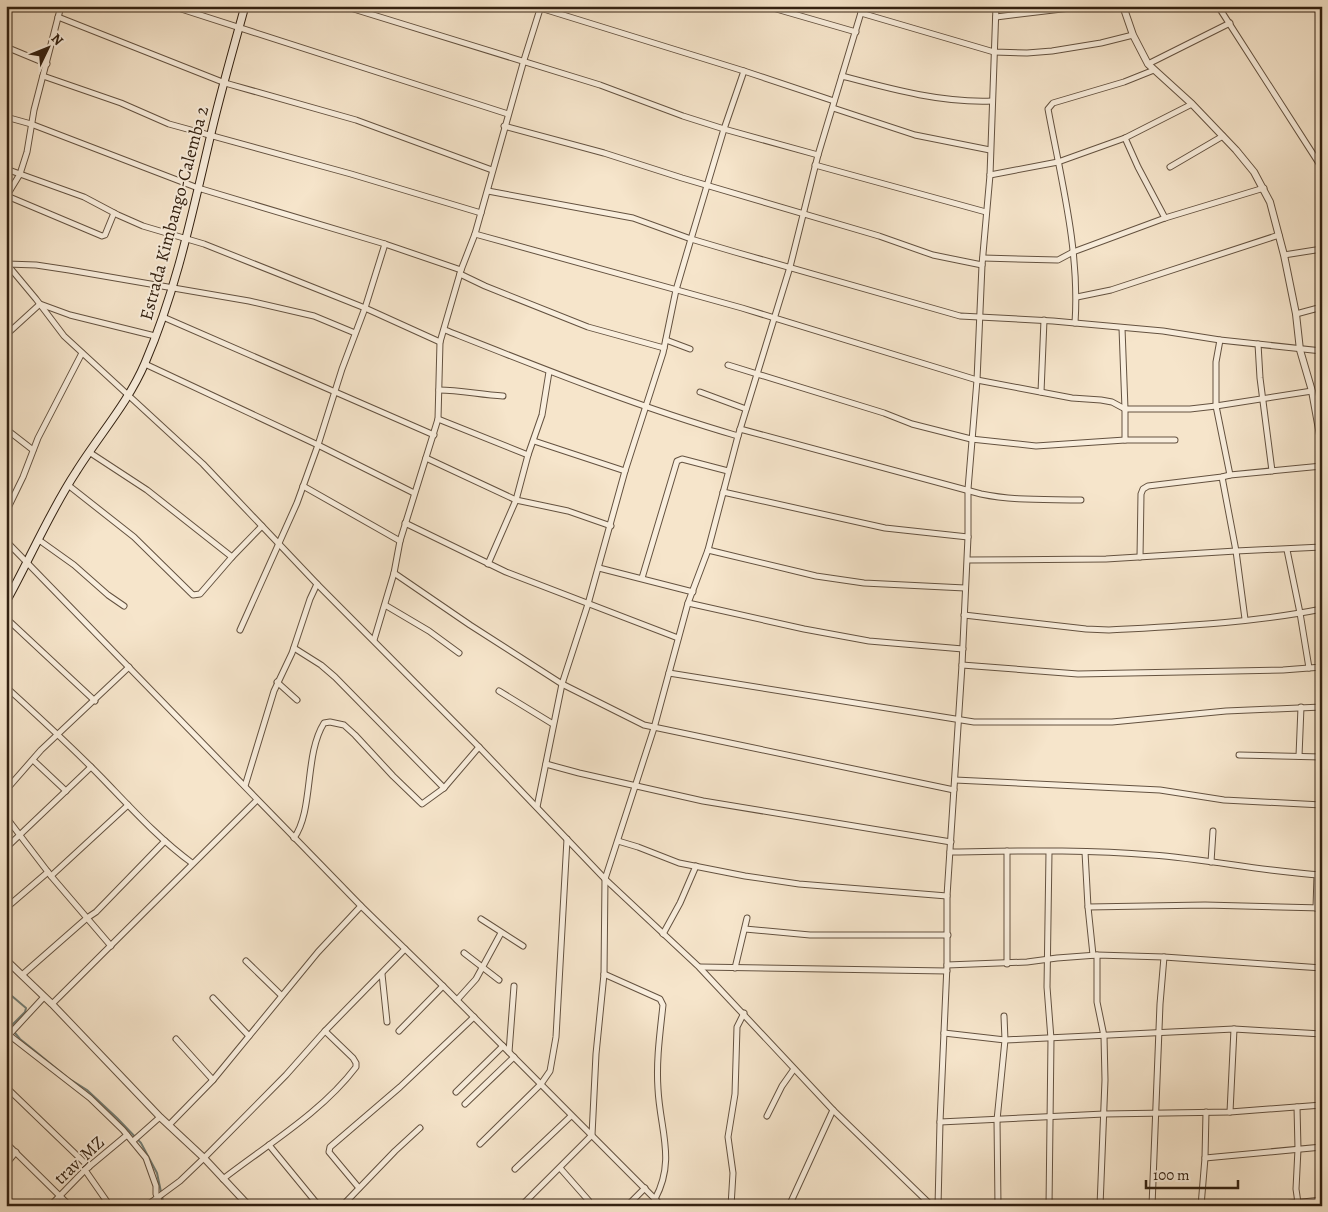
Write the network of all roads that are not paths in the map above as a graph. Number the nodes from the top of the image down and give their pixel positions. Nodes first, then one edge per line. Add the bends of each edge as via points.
1 (61, 6) edge
2 (172, 6) edge
3 (245, 6) edge
4 (344, 6) edge
5 (534, 6) edge
6 (766, 6) edge
7 (863, 6) edge
8 (996, 6) edge
9 (1087, 6) edge
10 (1123, 6) edge
11 (1218, 6) edge
12 (541, 7) edge
13 (861, 13) junction
14 (58, 17) junction
15 (996, 17) junction
16 (1230, 23) junction
17 (240, 27) junction
18 (856, 32) junction
19 (1133, 35) junction
20 (6, 47) edge
21 (994, 52) junction
22 (524, 60) junction
23 (47, 64) junction
24 (1148, 64) junction
25 (1154, 70) junction
26 (744, 71) junction
27 (43, 76) junction
28 (842, 76) junction
29 (225, 83) junction
30 (834, 101) junction
31 (992, 101) junction
32 (1192, 104) junction
33 (833, 108) junction
34 (508, 114) junction
35 (6, 117) edge
36 (32, 124) junction
37 (504, 126) junction
38 (724, 129) junction
39 (211, 136) junction
40 (1222, 136) junction
41 (1125, 138) junction
42 (990, 150) junction
43 (818, 155) junction
44 (1058, 162) junction
45 (815, 165) junction
46 (1170, 167) dead end
47 (1322, 168) edge
48 (6, 169) edge
49 (492, 170) junction
50 (20, 174) junction
51 (990, 175) junction
52 (707, 184) junction
53 (198, 188) junction
54 (1264, 188) junction
55 (488, 191) junction
56 (7, 196) edge
57 (986, 212) junction
58 (114, 213) junction
59 (481, 213) junction
60 (802, 213) junction
61 (1165, 218) junction
62 (475, 234) junction
63 (1279, 235) junction
64 (690, 239) junction
65 (185, 240) junction
66 (385, 244) junction
67 (1322, 249) edge
68 (1074, 252) junction
69 (1284, 255) junction
70 (982, 258) junction
71 (7, 264) edge
72 (982, 265) junction
73 (790, 267) junction
74 (461, 272) junction
75 (173, 288) junction
76 (676, 290) junction
77 (1077, 297) junction
78 (40, 304) junction
79 (1322, 307) edge
80 (364, 308) junction
81 (1296, 314) junction
82 (163, 317) junction
83 (774, 318) junction
84 (980, 318) junction
85 (1044, 320) junction
86 (1075, 323) junction
87 (1122, 328) junction
88 (445, 330) junction
89 (355, 333) junction
90 (6, 335) edge
91 (155, 336) junction
92 (666, 340) junction
93 (1220, 340) junction
94 (440, 342) junction
95 (1258, 344) junction
96 (664, 348) junction
97 (690, 349) dead end
98 (1300, 350) junction
99 (1322, 351) edge
100 (82, 353) junction
101 (145, 364) junction
102 (728, 365) dead end
103 (549, 372) junction
104 (757, 374) junction
105 (977, 380) junction
106 (439, 390) junction
107 (1312, 391) junction
108 (335, 392) junction
109 (700, 392) dead end
110 (1040, 392) junction
111 (129, 396) junction
112 (503, 396) dead end
113 (1262, 400) junction
114 (646, 406) junction
115 (1216, 406) junction
116 (746, 408) junction
117 (1126, 409) junction
118 (1319, 410) edge
119 (438, 419) junction
120 (6, 429) edge
121 (740, 429) junction
122 (434, 435) junction
123 (738, 436) junction
124 (971, 439) junction
125 (1125, 440) junction
126 (1175, 440) dead end
127 (534, 441) junction
128 (318, 445) junction
129 (1322, 446) edge
130 (33, 450) junction
131 (89, 452) junction
132 (528, 454) junction
133 (426, 458) junction
134 (1322, 466) edge
135 (728, 470) junction
136 (1272, 470) junction
137 (625, 471) junction
138 (1230, 475) junction
139 (1222, 477) junction
140 (68, 485) junction
141 (303, 486) junction
142 (968, 489) junction
143 (723, 492) junction
144 (414, 493) junction
145 (516, 500) junction
146 (1081, 500) dead end
147 (6, 512) edge
148 (406, 523) junction
149 (262, 526) junction
150 (610, 526) junction
151 (968, 537) junction
152 (39, 540) junction
153 (6, 541) edge
154 (400, 541) junction
155 (279, 544) junction
156 (1322, 547) edge
157 (708, 550) junction
158 (1236, 550) junction
159 (1287, 550) junction
160 (232, 557) junction
161 (1140, 557) junction
162 (968, 560) junction
163 (28, 564) junction
164 (488, 564) junction
165 (599, 568) junction
166 (394, 573) junction
167 (642, 578) junction
168 (317, 584) junction
169 (966, 588) junction
170 (693, 592) junction
171 (6, 602) edge
172 (688, 603) junction
173 (588, 604) junction
174 (385, 605) junction
175 (124, 606) dead end
176 (1322, 609) edge
177 (1300, 613) junction
178 (964, 615) junction
179 (6, 618) edge
180 (1246, 619) junction
181 (240, 630) dead end
182 (678, 638) junction
183 (374, 640) junction
184 (294, 648) junction
185 (963, 649) junction
186 (459, 654) dead end
187 (962, 665) junction
188 (129, 667) junction
189 (1322, 667) edge
190 (1309, 668) junction
191 (669, 673) junction
192 (277, 682) junction
193 (562, 684) junction
194 (6, 687) edge
195 (499, 691) dead end
196 (298, 700) dead end
197 (95, 701) junction
198 (1322, 707) edge
199 (1301, 708) junction
200 (959, 720) junction
201 (553, 724) junction
202 (654, 728) junction
203 (58, 734) junction
204 (479, 747) junction
205 (1239, 755) dead end
206 (1299, 756) junction
207 (1322, 757) edge
208 (33, 760) junction
209 (546, 764) junction
210 (91, 767) junction
211 (956, 780) junction
212 (245, 786) junction
213 (634, 787) junction
214 (444, 788) junction
215 (6, 790) edge
216 (66, 790) junction
217 (954, 790) junction
218 (257, 800) junction
219 (128, 805) junction
220 (1322, 805) edge
221 (537, 807) junction
222 (6, 817) edge
223 (1213, 831) dead end
224 (21, 834) junction
225 (294, 838) junction
226 (567, 839) junction
227 (165, 840) junction
228 (618, 841) junction
229 (951, 842) junction
230 (6, 848) edge
231 (1008, 851) junction
232 (950, 852) junction
233 (1049, 852) junction
234 (1085, 852) junction
235 (1211, 862) junction
236 (192, 863) junction
237 (696, 866) junction
238 (49, 874) junction
239 (1319, 875) edge
240 (606, 879) junction
241 (946, 896) junction
242 (361, 906) junction
243 (1088, 907) junction
244 (6, 908) edge
245 (1319, 908) edge
246 (87, 918) junction
247 (747, 918) dead end
248 (481, 919) dead end
249 (745, 929) junction
250 (501, 933) junction
251 (664, 934) junction
252 (948, 935) junction
253 (111, 946) junction
254 (523, 946) dead end
255 (405, 949) junction
256 (464, 953) dead end
257 (1095, 955) junction
258 (1164, 957) junction
259 (1048, 959) junction
260 (6, 960) edge
261 (246, 961) dead end
262 (1007, 964) junction
263 (482, 967) junction
264 (700, 967) junction
265 (736, 968) junction
266 (947, 968) junction
267 (1322, 968) edge
268 (382, 974) junction
269 (604, 974) junction
270 (22, 975) junction
271 (499, 980) dead end
272 (443, 986) junction
273 (514, 986) dead end
274 (281, 996) junction
275 (44, 997) junction
276 (213, 998) dead end
277 (457, 1000) junction
278 (52, 1004) junction
279 (744, 1013) junction
280 (1004, 1016) dead end
281 (474, 1017) junction
282 (387, 1022) dead end
283 (1234, 1029) junction
284 (325, 1031) junction
285 (399, 1031) dead end
286 (1159, 1032) junction
287 (944, 1033) junction
288 (1322, 1034) edge
289 (7, 1036) edge
290 (249, 1036) junction
291 (1104, 1036) junction
292 (176, 1039) dead end
293 (1051, 1039) junction
294 (1005, 1040) junction
295 (503, 1046) junction
296 (509, 1052) junction
297 (514, 1057) junction
298 (794, 1069) junction
299 (213, 1080) junction
300 (541, 1084) junction
301 (6, 1087) edge
302 (456, 1092) dead end
303 (465, 1104) dead end
304 (1322, 1105) edge
305 (1297, 1107) junction
306 (833, 1110) junction
307 (1206, 1112) junction
308 (1230, 1112) junction
309 (1156, 1113) junction
310 (1104, 1114) junction
311 (160, 1116) junction
312 (571, 1116) junction
313 (767, 1116) dead end
314 (1050, 1118) junction
315 (997, 1120) junction
316 (940, 1122) junction
317 (170, 1125) junction
318 (420, 1128) dead end
319 (127, 1135) junction
320 (592, 1135) junction
321 (133, 1141) junction
322 (6, 1143) edge
323 (480, 1144) dead end
324 (269, 1145) junction
325 (1322, 1147) edge
326 (1298, 1149) junction
327 (16, 1152) junction
328 (204, 1158) junction
329 (1205, 1158) junction
330 (6, 1164) edge
331 (560, 1168) junction
332 (87, 1169) junction
333 (515, 1169) dead end
334 (223, 1179) junction
335 (359, 1188) junction
336 (645, 1188) junction
337 (60, 1196) junction
338 (158, 1198) junction
339 (655, 1199) junction
340 (1322, 1200) edge
341 (1298, 1203) junction
342 (1290, 1204) edge
343 (50, 1206) edge
344 (70, 1206) edge
345 (110, 1206) edge
346 (146, 1206) edge
347 (161, 1206) edge
348 (250, 1206) edge
349 (319, 1206) edge
350 (342, 1206) edge
351 (521, 1206) edge
352 (587, 1206) edge
353 (627, 1206) edge
354 (662, 1206) edge
355 (731, 1206) edge
356 (789, 1206) edge
357 (932, 1206) edge
358 (938, 1206) edge
359 (998, 1206) edge
360 (1049, 1206) edge
361 (1100, 1206) edge
362 (1152, 1206) edge
363 (1201, 1206) edge
364 (1262, 1206) edge

1 - 14 street
2 - 17 street
3 - 17 main road, Estrada Kimbango-Calemba 2
4 - 22 street
5 - 12 street
6 - 18 street
7 - 13 street
8 - 15 street
9 - 15 street
10 - 19 street
11 - 16 street
12 - 22 street
12 - 26 street
13 - 18 street
13 - 21 street
14 - 23 street
14 - 29 street
15 - 21 street
16 - 24 street
16 - 47 street
17 - 29 main road, Estrada Kimbango-Calemba 2
17 - 34 street
18 - 28 street
19 - 21 street via 1052,51
19 - 24 street
20 - 23 street
21 - 31 street
22 - 34 street
22 - 38 street
23 - 27 street
24 - 25 street
25 - 32 street
25 - 44 street via 1050,105 1048,109
26 - 30 street
26 - 38 street
27 - 36 street
27 - 39 street
28 - 30 street
28 - 31 street via 898,91 973,102
29 - 39 main road, Estrada Kimbango-Calemba 2
29 - 49 street via 356,120
30 - 33 street
31 - 42 street
32 - 40 street
32 - 41 street
33 - 42 street via 915,135
33 - 43 street
34 - 37 street
35 - 36 street
36 - 50 street
36 - 53 street
37 - 49 street
37 - 52 street
38 - 43 street
38 - 52 street
39 - 53 main road, Estrada Kimbango-Calemba 2
39 - 59 street
40 - 46 street
40 - 54 street
41 - 44 street
41 - 61 street
42 - 51 street
43 - 45 street
44 - 51 street
44 - 68 street
45 - 57 street
45 - 60 street
48 - 50 street
49 - 55 street
50 - 56 street
50 - 58 street via 84,197
51 - 57 street
52 - 60 street
52 - 64 street
53 - 65 main road, Estrada Kimbango-Calemba 2
53 - 66 street
54 - 61 street
54 - 63 street
55 - 59 street
55 - 64 street via 633,218
56 - 58 street via 102,236
57 - 70 street
58 - 65 street
59 - 62 street
60 - 72 street via 933,255
60 - 73 street
61 - 68 street
62 - 74 street
62 - 76 street
63 - 69 street
63 - 77 street via 1111,290
64 - 73 street
64 - 76 street
65 - 75 main road, Estrada Kimbango-Calemba 2
65 - 80 street via 204,244
66 - 74 street
66 - 80 street
67 - 69 street
68 - 70 street via 1058,260
68 - 77 street
69 - 81 street
70 - 72 street
71 - 75 street via 36,265
71 - 78 street
72 - 84 street
73 - 83 street
73 - 84 street via 917,305
74 - 88 street
74 - 96 street via 485,286 588,327
75 - 82 main road, Estrada Kimbango-Calemba 2
75 - 89 street via 295,311
76 - 83 street
76 - 92 street
77 - 86 street
78 - 90 street
78 - 91 street via 70,315
78 - 100 street via 64,336
79 - 81 street
80 - 89 street
80 - 94 street
81 - 98 street
82 - 91 main road, Estrada Kimbango-Calemba 2
82 - 108 street
83 - 104 street
83 - 105 street
84 - 85 street
84 - 105 street
85 - 86 street
85 - 110 street
86 - 87 street
87 - 93 street
87 - 117 street
88 - 94 street
88 - 103 street
89 - 108 street
91 - 101 main road, Estrada Kimbango-Calemba 2
92 - 96 street
92 - 97 street
93 - 95 street
93 - 115 street via 1216,362
94 - 106 street
95 - 98 street
95 - 113 street
96 - 114 street
98 - 99 street
98 - 107 street
100 - 111 street
100 - 130 street
101 - 111 main road, Estrada Kimbango-Calemba 2
101 - 128 street
102 - 104 street
103 - 114 street
103 - 127 street via 542,416
104 - 116 street
104 - 124 street via 912,424
105 - 110 street
105 - 124 street
106 - 112 street
106 - 119 street
107 - 113 street
107 - 118 street
108 - 122 street
108 - 128 street
109 - 116 street
110 - 117 street via 1112,402
111 - 131 main road, Estrada Kimbango-Calemba 2
111 - 149 street
113 - 115 street
113 - 136 street
114 - 123 street
114 - 137 street
115 - 117 street
115 - 138 street
116 - 121 street
117 - 125 street
118 - 129 street
119 - 122 street
119 - 132 street
120 - 130 street
121 - 123 street
121 - 142 street
122 - 133 street
123 - 135 street
124 - 125 street via 1036,446
124 - 142 street
125 - 126 street
127 - 132 street
127 - 137 street
128 - 141 street
128 - 144 street
130 - 147 street via 24,477
131 - 140 main road, Estrada Kimbango-Calemba 2
131 - 160 street via 147,490
132 - 145 street
133 - 144 street
133 - 145 street
134 - 136 street
135 - 143 street
135 - 167 street via 682,459 677,461
136 - 138 street
137 - 150 street
138 - 139 street
139 - 158 street
139 - 161 street via 1143,489
140 - 152 main road, Estrada Kimbango-Calemba 2
140 - 160 street via 134,537 193,595 200,594
141 - 154 street
141 - 155 street
142 - 146 street via 1002,498
142 - 151 street
143 - 151 street via 885,528
143 - 157 street
144 - 148 street
145 - 150 street via 568,511
145 - 164 street
148 - 154 street
148 - 164 street
149 - 155 street
149 - 160 street
150 - 165 street
151 - 162 street
152 - 163 main road, Estrada Kimbango-Calemba 2
152 - 175 street
153 - 163 street
154 - 166 street
155 - 168 street
155 - 181 street
156 - 159 street
157 - 169 street via 816,576 864,583
157 - 170 street
158 - 159 street
158 - 161 street
158 - 180 street
159 - 177 street
161 - 162 street
162 - 169 street
163 - 171 main road, Estrada Kimbango-Calemba 2
163 - 188 street
164 - 173 street
165 - 167 street
165 - 173 street
166 - 174 street
166 - 193 street
167 - 170 street
168 - 183 street
168 - 184 street
169 - 178 street
170 - 172 street
172 - 182 street
172 - 185 street via 869,641
173 - 182 street
173 - 193 street
174 - 183 street
174 - 186 street via 429,631
176 - 177 street
177 - 180 street
177 - 190 street
178 - 180 street via 1109,630
178 - 185 street
179 - 197 street
182 - 191 street
183 - 204 street
184 - 192 street
184 - 214 street via 335,677
185 - 187 street
187 - 190 street via 1078,674
187 - 200 street
188 - 197 street
188 - 212 street
189 - 190 street
191 - 200 street
191 - 202 street
192 - 196 street
192 - 212 street
193 - 201 street
193 - 202 street
194 - 203 street
195 - 201 street
197 - 203 street
198 - 199 street
199 - 200 street via 1226,711 1112,722
199 - 206 street
200 - 211 street
201 - 209 street
202 - 213 street
202 - 217 street
203 - 208 street
203 - 210 street
204 - 214 street
204 - 221 street
205 - 206 street
206 - 207 street
208 - 215 street
208 - 216 street
209 - 213 street
209 - 221 street
210 - 216 street
210 - 219 street
211 - 217 street
211 - 220 street via 1160,790 1224,800
212 - 218 street
213 - 228 street
213 - 229 street
214 - 225 street via 422,804 344,725 327,722 318,738 301,826
216 - 224 street
217 - 229 street
218 - 225 street
218 - 236 street
219 - 227 street
219 - 238 street
221 - 226 street
222 - 224 street
223 - 235 street
224 - 230 street
224 - 238 street
225 - 242 street
226 - 240 street
226 - 300 street via 555,1050 550,1072
227 - 236 street
227 - 246 street via 105,904
228 - 237 street
228 - 240 street
229 - 232 street
231 - 232 street
231 - 233 street
231 - 262 street
232 - 241 street
233 - 234 street
233 - 259 street
234 - 235 street
234 - 243 street
235 - 239 street
236 - 253 street
237 - 241 street via 800,884
237 - 251 street
238 - 244 street
238 - 246 street
239 - 245 street
240 - 251 street
240 - 269 street
241 - 252 street
242 - 255 street
242 - 274 street
243 - 245 street via 1206,905
243 - 257 street
246 - 253 street
246 - 270 street
247 - 249 street
248 - 250 street
249 - 252 street via 810,935
249 - 265 street
250 - 254 street
250 - 263 street
251 - 264 street
252 - 266 street
253 - 278 street
255 - 268 street
255 - 272 street
256 - 263 street
257 - 258 street
257 - 259 street
257 - 291 street via 1097,1002
258 - 267 street
258 - 286 street
259 - 262 street
259 - 293 street
260 - 270 street
261 - 274 street
262 - 266 street
263 - 271 street
263 - 277 street
264 - 265 street
264 - 279 street
265 - 266 street
266 - 287 street
268 - 282 street
268 - 284 street
269 - 320 street
269 - 339 street via 660,999 663,1005 658,1082 667,1156 665,1176
270 - 275 street
272 - 277 street
272 - 285 street
273 - 296 street
274 - 290 street
275 - 278 street
275 - 289 street
276 - 290 street
277 - 281 street
278 - 311 street
279 - 298 street
279 - 355 street via 737,1027 735,1094 728,1137
280 - 294 street
281 - 295 street
281 - 335 street via 330,1147 329,1152
283 - 286 street
283 - 288 street
283 - 308 street
284 - 324 street via 353,1058 356,1067 324,1101
284 - 328 street
286 - 291 street
286 - 309 street
287 - 294 street
287 - 316 street
289 - 319 street via 90,1098
290 - 299 street
291 - 293 street
291 - 310 street
292 - 299 street
293 - 294 street
293 - 314 street
294 - 315 street
295 - 296 street
295 - 302 street
296 - 297 street
297 - 300 street
297 - 303 street
298 - 306 street
298 - 313 street
299 - 317 street
300 - 312 street
300 - 323 street
301 - 332 street
304 - 305 street
305 - 308 street
305 - 326 street
306 - 356 street
306 - 357 street
307 - 308 street
307 - 309 street
307 - 329 street
309 - 310 street
309 - 362 street
310 - 314 street
310 - 361 street
311 - 317 street
311 - 321 street
312 - 320 street
312 - 333 street
314 - 315 street
314 - 360 street
315 - 316 street
315 - 359 street
316 - 358 street
317 - 328 street
318 - 335 street
319 - 321 street
319 - 332 street, trav_MZ
320 - 331 street
320 - 336 street
321 - 338 street via 150,1167
322 - 327 street
324 - 334 street
324 - 349 street
325 - 326 street
326 - 329 street
326 - 341 street
327 - 330 street
327 - 337 street
328 - 334 street
328 - 338 street
329 - 363 street
331 - 351 street
331 - 352 street via 590,1201
332 - 337 street, trav_MZ
332 - 345 street
334 - 348 street
335 - 350 street
336 - 339 street
336 - 353 street
337 - 343 street, trav_MZ
337 - 344 street
338 - 346 street
338 - 347 street
339 - 354 street
340 - 341 street
341 - 342 street
342 - 364 street

